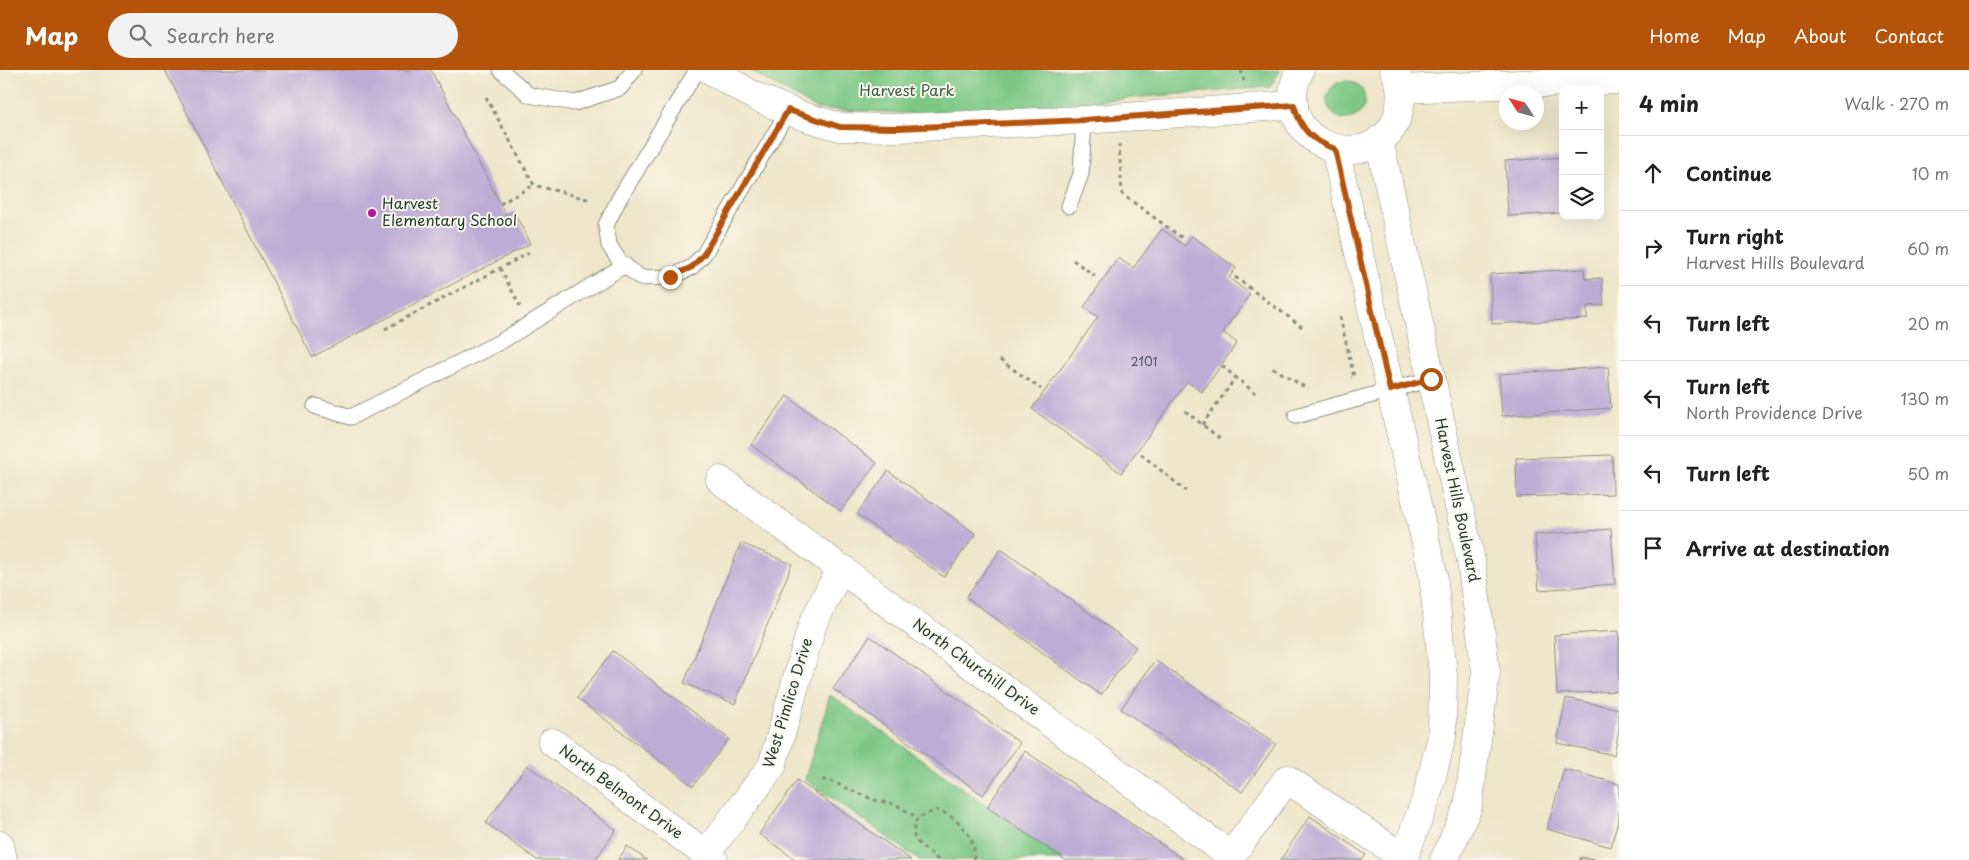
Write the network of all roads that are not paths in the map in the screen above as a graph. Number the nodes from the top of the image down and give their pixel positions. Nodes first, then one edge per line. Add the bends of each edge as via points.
1 (501, 70) edge
2 (634, 70) edge
3 (696, 70) edge
4 (710, 70) edge
5 (1300, 70) edge
6 (1397, 79) edge
7 (1619, 80) edge
8 (1294, 105) junction
9 (788, 110) junction
10 (1084, 120) junction
11 (1380, 140) junction
12 (1335, 149) junction
13 (1069, 206) dead end
14 (624, 265) junction
15 (1431, 379) junction
16 (1390, 390) junction
17 (315, 406) dead end
18 (1296, 416) dead end
19 (720, 480) dead end
20 (844, 569) junction
21 (552, 742) dead end
22 (0, 845) edge
23 (710, 857) edge
24 (1230, 858) edge
25 (1404, 859) edge
26 (3, 860) edge
27 (1444, 860) edge

1 - 2 lane via 528,95 575,103 620,88
3 - 14 lane via 606,225 609,245
4 - 9 street via 756,97
5 - 8 street via 1294,88
6 - 7 street
6 - 11 street via 1401,103 1390,130
8 - 10 street
8 - 12 street via 1298,120 1308,134 1320,144
9 - 10 street via 840,127 898,128
9 - 14 lane via 704,254 692,267 670,277 641,278
10 - 13 lane via 1081,174
11 - 12 street via 1351,150
11 - 15 street, Harvest Hills Boulevard
12 - 16 street
14 - 17 lane via 500,342 351,417
15 - 16 lane
15 - 27 street, Harvest Hills Boulevard via 1471,562 1486,672 1468,807
16 - 18 lane
16 - 25 street via 1433,574 1443,675 1442,736 1427,796
19 - 20 street, North Churchill Drive
20 - 23 street, West Pimlico Drive via 831,587 812,626 772,766
20 - 24 street, North Churchill Drive
21 - 23 street, North Belmont Drive
22 - 26 street
24 - 25 street via 1287,779

